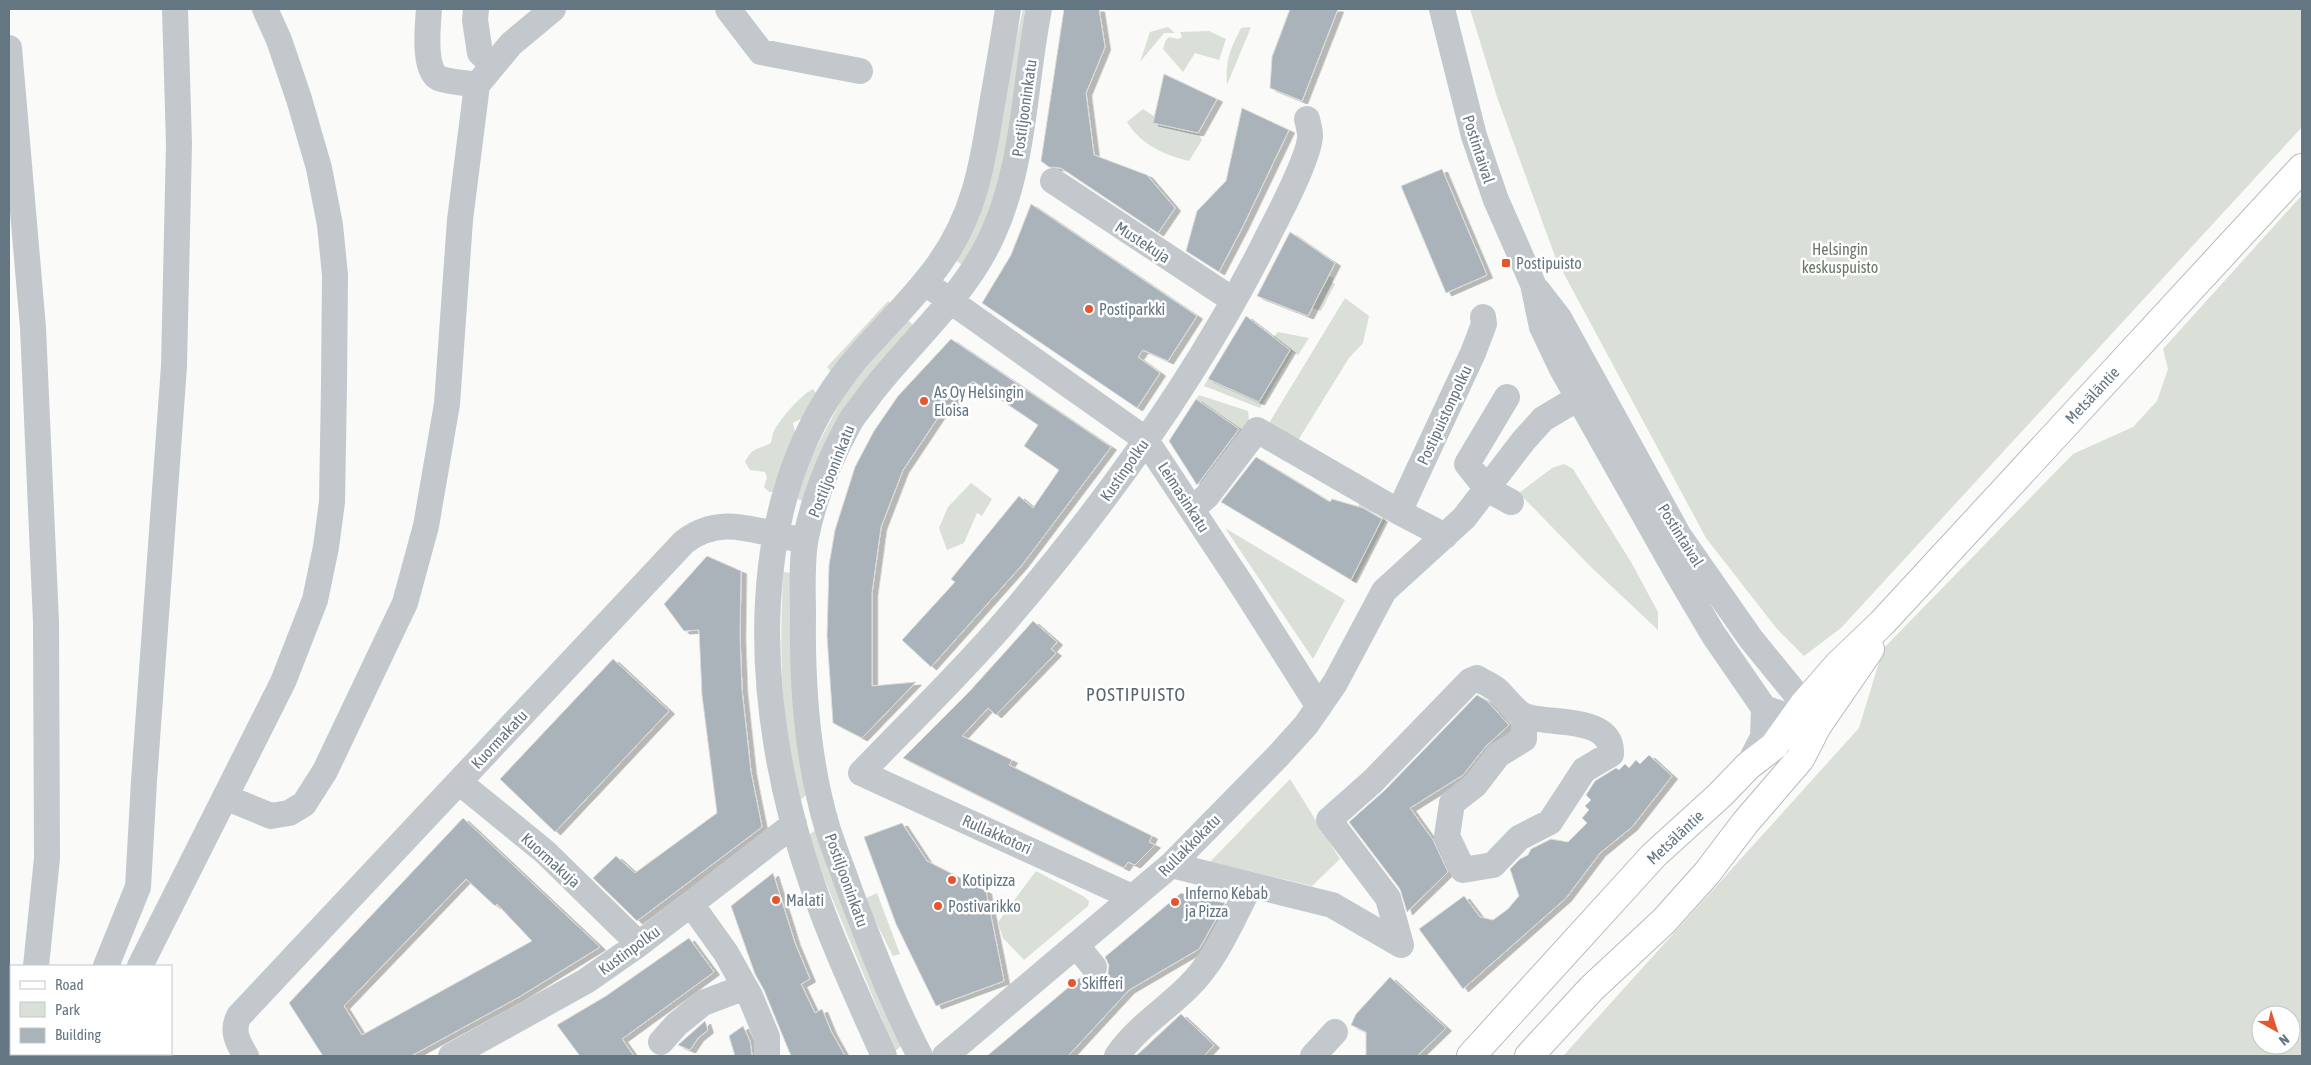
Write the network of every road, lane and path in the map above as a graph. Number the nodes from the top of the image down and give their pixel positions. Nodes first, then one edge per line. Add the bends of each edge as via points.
1 (175, 9) edge
2 (265, 9) edge
3 (429, 9) edge
4 (476, 9) edge
5 (553, 9) edge
6 (728, 9) edge
7 (1008, 9) edge
8 (1039, 9) edge
9 (1442, 9) edge
10 (9, 48) edge
11 (492, 64) junction
12 (860, 71) dead end
13 (477, 85) junction
14 (1307, 119) dead end
15 (2302, 168) edge
16 (1053, 181) dead end
17 (925, 283) junction
18 (1532, 284) junction
19 (1233, 300) junction
20 (950, 301) junction
21 (1483, 317) dead end
22 (1588, 394) junction
23 (1506, 397) dead end
24 (1145, 439) junction
25 (1487, 489) junction
26 (1511, 502) dead end
27 (1192, 509) junction
28 (1399, 512) junction
29 (775, 535) junction
30 (1445, 536) junction
31 (806, 540) junction
32 (1319, 707) junction
33 (1764, 708) junction
34 (1524, 716) junction
35 (1805, 717) junction
36 (1748, 766) junction
37 (861, 773) joint
38 (459, 782) junction
39 (225, 797) junction
40 (794, 824) junction
41 (1171, 866) junction
42 (1250, 886) junction
43 (1132, 897) junction
44 (691, 904) junction
45 (640, 944) junction
46 (1076, 945) junction
47 (36, 965) edge
48 (106, 965) edge
49 (141, 965) edge
50 (1094, 966) dead end
51 (745, 987) junction
52 (1335, 1032) dead end
53 (661, 1042) dead end
54 (246, 1056) edge
55 (451, 1056) edge
56 (767, 1056) edge
57 (884, 1056) edge
58 (920, 1056) edge
59 (945, 1056) edge
60 (1117, 1056) edge
61 (1313, 1056) edge
62 (1471, 1056) edge
63 (1529, 1056) edge

1 - 48 street via 179,144 174,366 138,887
2 - 39 street via 280,40 299,99 319,168 330,225 335,275 332,502 326,546 310,615 283,682
3 - 13 street via 429,61 435,75 440,79
4 - 11 street via 480,53
5 - 11 street via 517,38
6 - 12 street via 761,52
7 - 17 street, Postiljooninkatu via 977,188 966,218
8 - 20 street, Postiljooninkatu via 1014,175 992,238
9 - 18 street, Postintaival via 1474,136 1496,200
10 - 47 street via 33,328 46,622 47,858
11 - 13 street
13 - 39 street via 460,220 448,404 426,526 405,603 325,771 304,804 289,813 271,816
14 - 19 street, Kustinpolku via 1310,137 1299,170 1256,261
15 - 35 main road, Metsäläntie via 1882,623 1872,646
16 - 19 street, Mustekuja
17 - 20 street, Leimasinkatu
17 - 29 street, Postiljooninkatu via 852,362 827,399 805,439 790,477
18 - 22 street, Postintaival via 1559,318
18 - 22 street, Postintaival via 1542,327 1561,367
19 - 24 street, Kustinpolku via 1186,380
20 - 24 street, Leimasinkatu
20 - 31 street, Postiljooninkatu via 886,374 852,419 824,480
21 - 28 street, Postipuistonpolku via 1484,324 1473,353
22 - 25 street, Rullakkokatu via 1544,419
22 - 33 street, Postintaival via 1713,634
22 - 35 street, Postintaival via 1679,536
23 - 25 street via 1466,464
24 - 27 street, Leimasinkatu
24 - 37 street, Kustinpolku via 1088,522 1002,626
25 - 26 street
25 - 30 street, Rullakkokatu
27 - 28 street via 1207,496 1257,430
27 - 32 street, Leimasinkatu
28 - 30 street
29 - 31 street, Kuormakatu
29 - 38 street, Kuormakatu via 721,525 684,542
29 - 40 street, Postiljooninkatu via 767,635 772,708
30 - 32 street, Rullakkokatu via 1384,591
31 - 58 street, Postiljooninkatu via 802,653 808,725 821,800 828,830 867,938
32 - 41 street, Rullakkokatu via 1278,756
33 - 35 street
33 - 36 street via 1763,737
34 - 34 street via 1590,727 1605,735 1612,747 1611,754 1584,770 1550,822 1519,838 1493,865 1463,870 1447,836 1452,803 1475,785 1498,755 1524,740
34 - 42 street via 1495,689 1477,678 1470,681 1373,781 1329,820 1388,898 1394,952 1332,905
35 - 36 main road, Metsäläntie
35 - 63 main road, Metsäläntie via 1800,759 1707,873
36 - 62 main road, Metsäläntie via 1654,855
37 - 43 street, Rullakkotori
38 - 45 street, Kuormakuja via 545,852
38 - 54 street, Kuormakatu via 242,1012 234,1032
39 - 49 street
40 - 44 street, Kustinpolku
40 - 57 street, Postiljooninkatu via 843,964
41 - 42 street
41 - 43 street, Rullakkokatu
42 - 60 street via 1220,946 1189,987 1146,1022
43 - 46 street, Rullakkokatu
44 - 45 street, Kustinpolku
44 - 51 street
45 - 55 street, Kustinpolku via 586,980
46 - 50 street
46 - 59 street, Rullakkokatu
51 - 53 street via 703,1003
51 - 56 street via 767,1037
52 - 61 street

